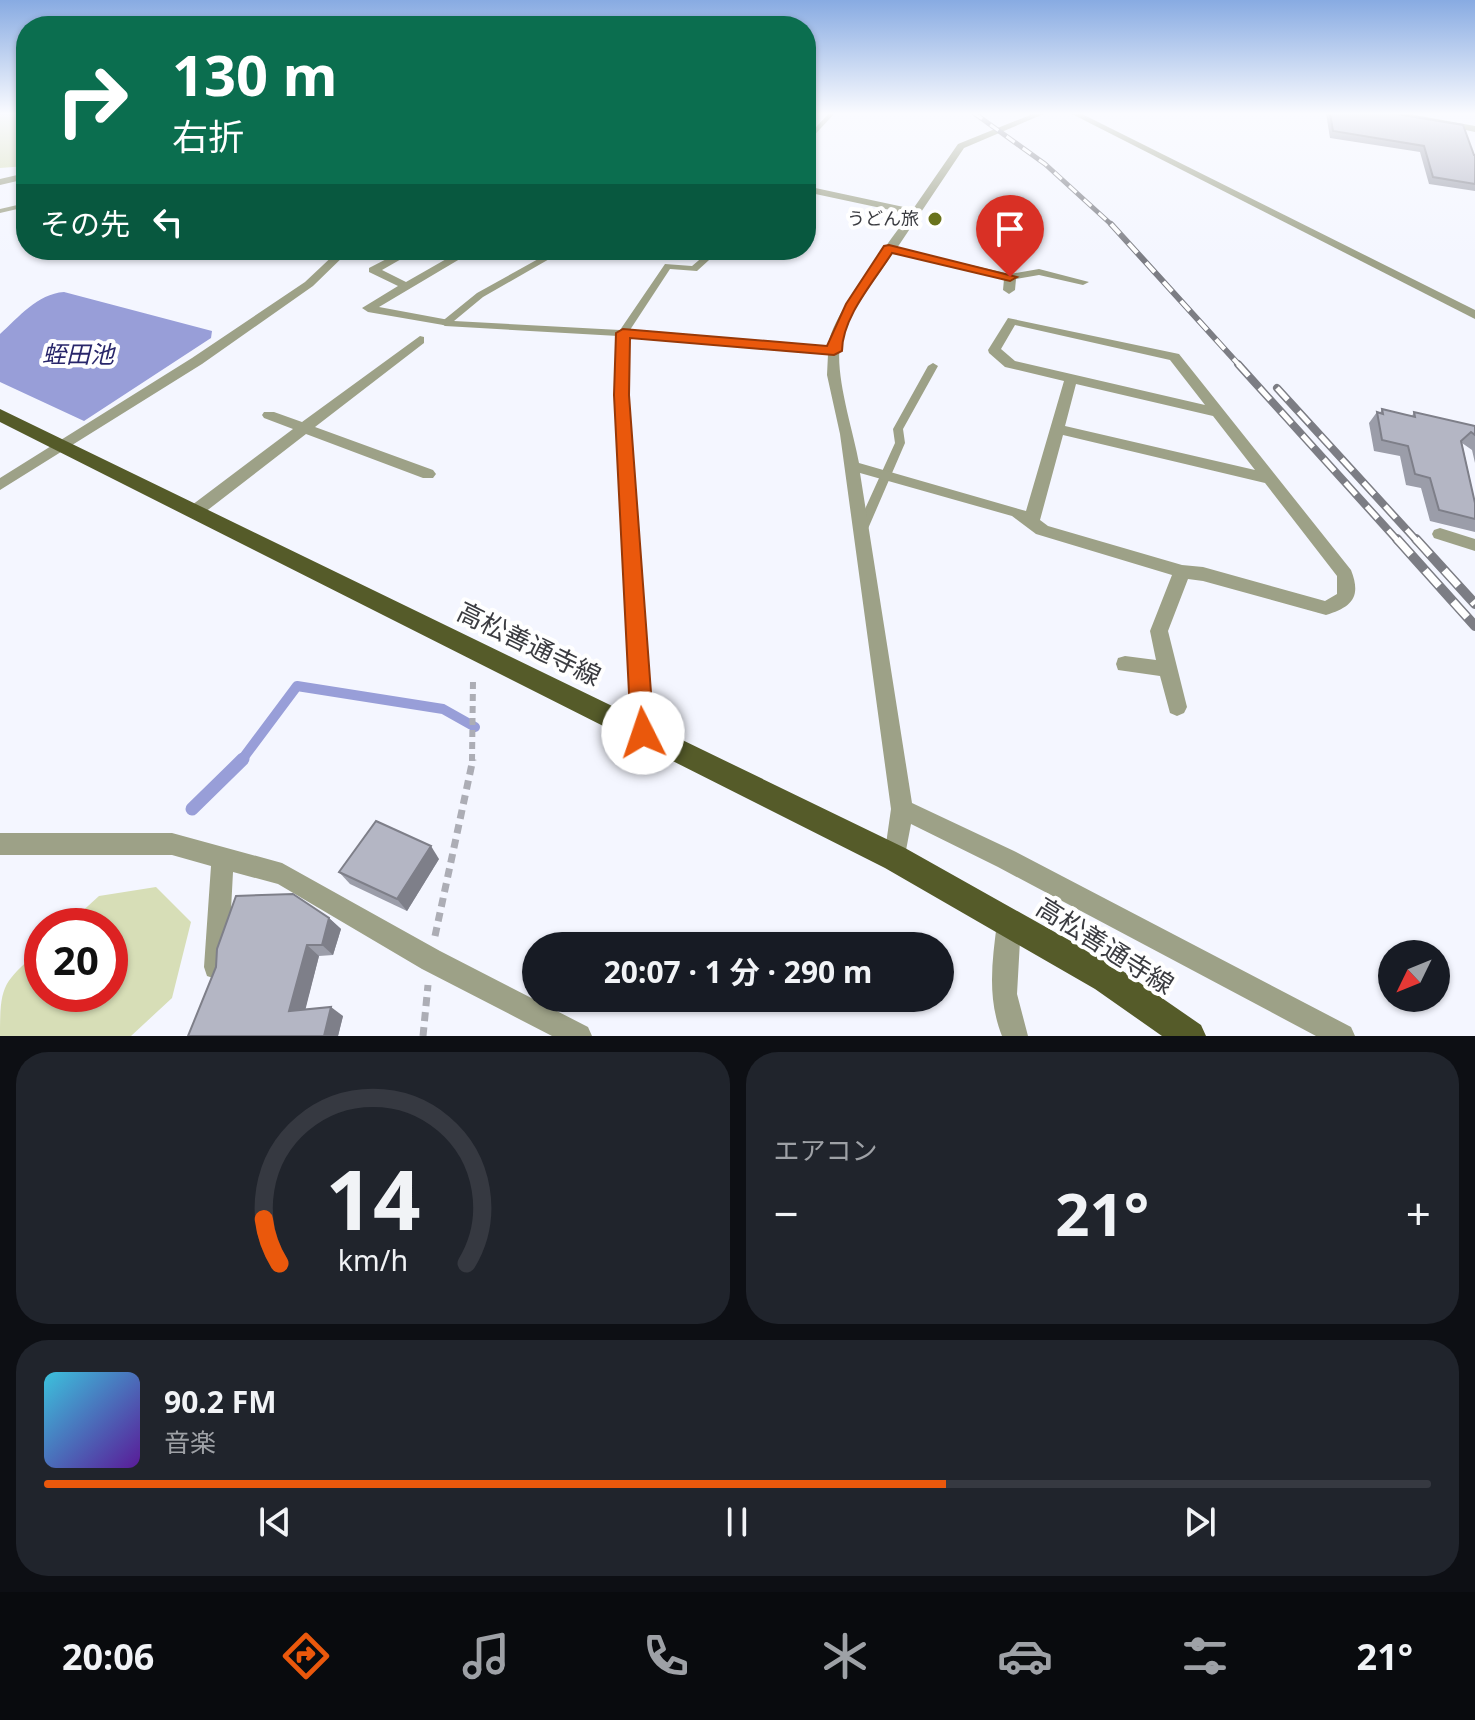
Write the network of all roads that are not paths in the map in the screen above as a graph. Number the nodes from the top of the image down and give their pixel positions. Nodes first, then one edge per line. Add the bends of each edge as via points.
1 (950, 161) edge
2 (1170, 161) edge
3 (816, 191) edge
4 (913, 212) junction
5 (889, 249) junction
6 (334, 260) edge
7 (392, 260) edge
8 (452, 260) edge
9 (543, 260) edge
10 (704, 260) edge
11 (1083, 282) dead end
12 (406, 286) junction
13 (1475, 315) edge
14 (445, 323) junction
15 (623, 333) junction
16 (420, 340) dead end
17 (834, 351) junction
18 (933, 366) dead end
19 (1071, 379) junction
20 (1218, 413) junction
21 (0, 415) edge
22 (269, 415) dead end
23 (302, 427) junction
24 (1057, 429) junction
25 (63, 447) junction
26 (852, 466) junction
27 (428, 474) dead end
28 (886, 476) junction
29 (1269, 479) junction
30 (0, 485) edge
31 (194, 512) junction
32 (1031, 522) junction
33 (861, 531) junction
34 (1440, 534) dead end
35 (1475, 545) edge
36 (1182, 572) junction
37 (1125, 664) dead end
38 (1169, 669) junction
39 (1177, 707) dead end
40 (643, 733) junction
41 (902, 809) junction
42 (0, 844) edge
43 (223, 856) junction
44 (895, 858) junction
45 (1009, 923) junction
46 (211, 988) edge
47 (579, 1036) edge
48 (1015, 1036) edge
49 (1190, 1036) edge
50 (1342, 1036) edge

1 - 4 street
2 - 13 street
3 - 4 street
4 - 5 street
5 - 11 street via 1010,284 1039,272
5 - 17 street via 853,304
6 - 25 street via 309,284
7 - 12 street via 373,270
8 - 12 street
9 - 14 lane via 480,295
10 - 15 lane via 694,269 668,266
12 - 14 street via 368,308
14 - 15 lane
15 - 17 street
15 - 40 lane via 621,395
16 - 23 street
17 - 26 street
18 - 28 lane via 898,429 900,443
19 - 20 street
19 - 20 street via 1010,364 994,350 1012,321 1174,357
19 - 24 street
20 - 29 street
21 - 25 main road, 高松善通寺線
22 - 23 street
23 - 27 street
23 - 31 street
24 - 29 street
24 - 32 street
25 - 30 street
25 - 31 main road, 高松善通寺線
26 - 28 street
26 - 33 street
28 - 32 street via 1017,512
28 - 33 lane
29 - 36 street via 1345,575 1346,598 1326,608
31 - 40 main road, 高松善通寺線
32 - 36 street via 1042,530
33 - 41 street
34 - 35 street
36 - 38 street via 1159,631
37 - 38 street
38 - 39 street
40 - 44 main road, 高松善通寺線
41 - 44 street
41 - 50 street
42 - 43 street via 172,844
43 - 46 street
43 - 47 street via 282,874 431,960
44 - 45 main road, 高松善通寺線
45 - 48 street via 1002,986
45 - 49 main road, 高松善通寺線 via 1106,978

